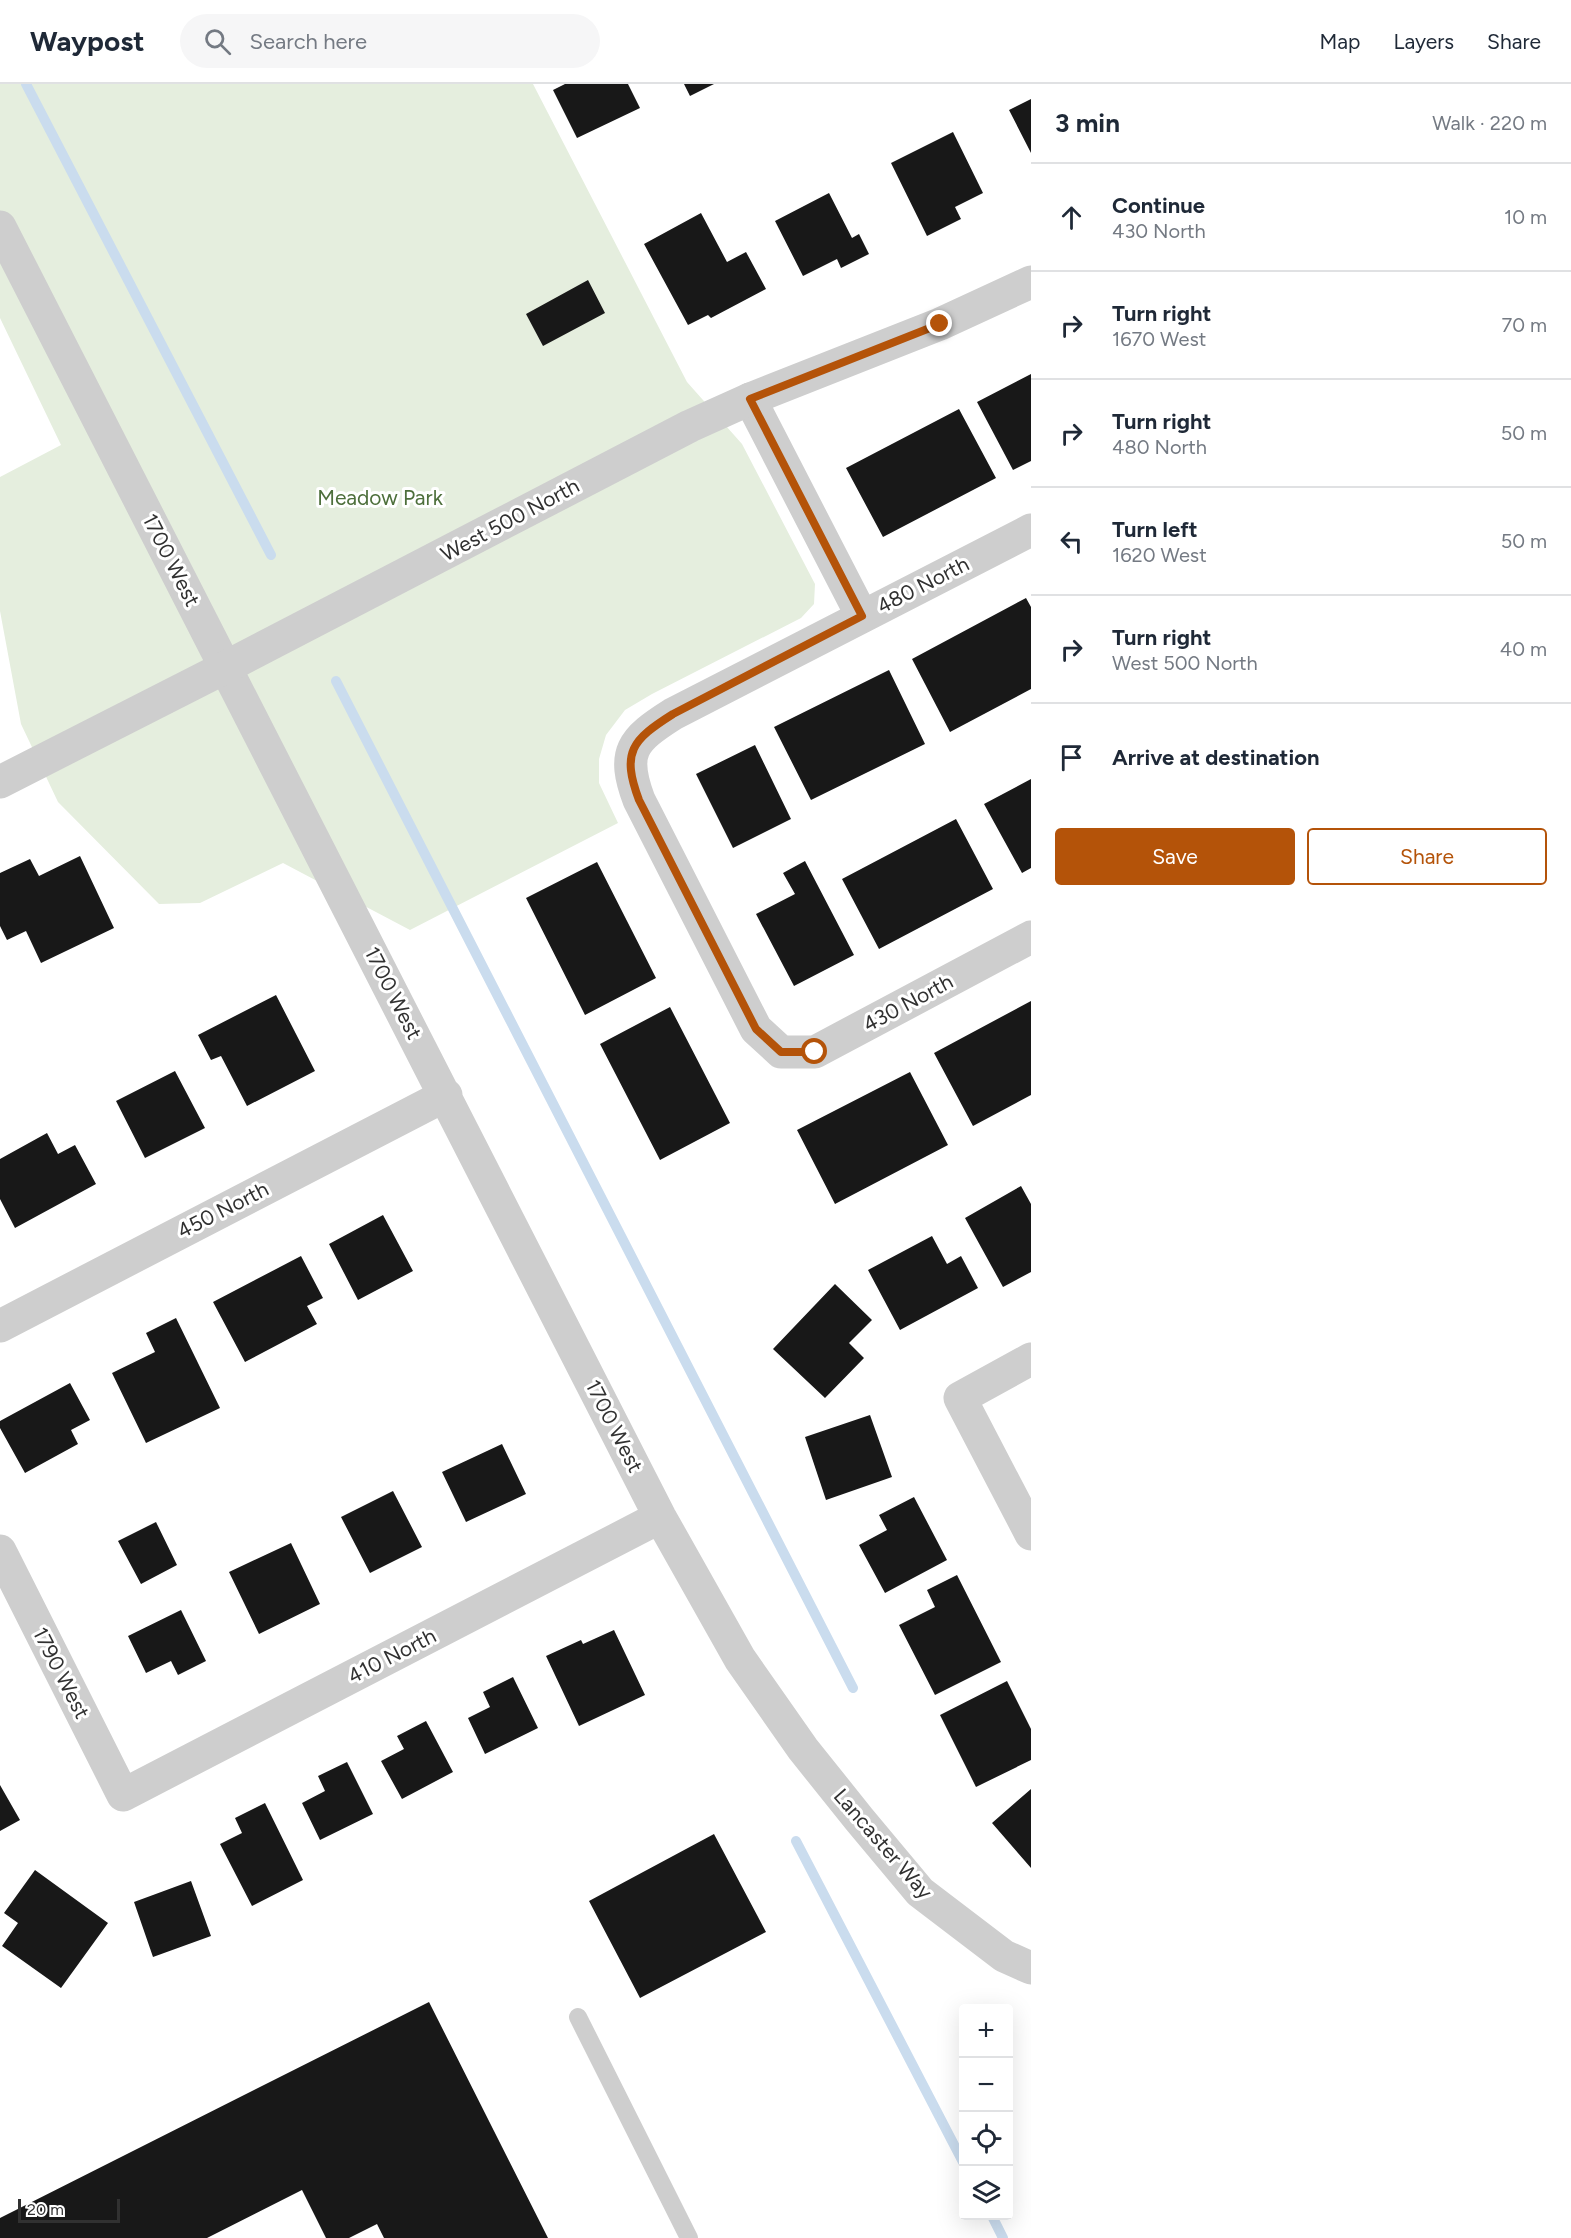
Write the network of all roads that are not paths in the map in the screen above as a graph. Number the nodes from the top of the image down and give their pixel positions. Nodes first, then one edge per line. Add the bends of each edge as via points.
1 (0, 227) edge
2 (1031, 282) edge
3 (750, 399) junction
4 (1031, 530) edge
5 (862, 616) junction
6 (226, 668) junction
7 (0, 782) edge
8 (1031, 937) edge
9 (781, 1052) joint
10 (446, 1095) junction
11 (0, 1326) edge
12 (1031, 1359) edge
13 (660, 1517) junction
14 (1031, 1534) edge
15 (0, 1551) edge
16 (803, 1749) joint
17 (123, 1795) joint
18 (1031, 1968) edge
19 (578, 2017) dead end
20 (688, 2238) edge

1 - 6 street, 1700 West
2 - 3 street, West 500 North via 940,324
3 - 5 street
3 - 6 street, West 500 North via 690,426
4 - 5 street, 480 North
5 - 9 street, 480 North via 673,714 649,730 631,751 631,778 639,800 756,1029
6 - 7 street, West 500 North
6 - 10 street, 1700 West
8 - 9 street, 430 North via 815,1052
10 - 11 street, 450 North
10 - 13 street, 1700 West
12 - 14 street via 960,1398
13 - 16 street, 1700 West via 740,1659
13 - 17 street, 410 North
15 - 17 street, 1790 West
16 - 18 street, Lancaster Way via 920,1892 1004,1956
19 - 20 lane

